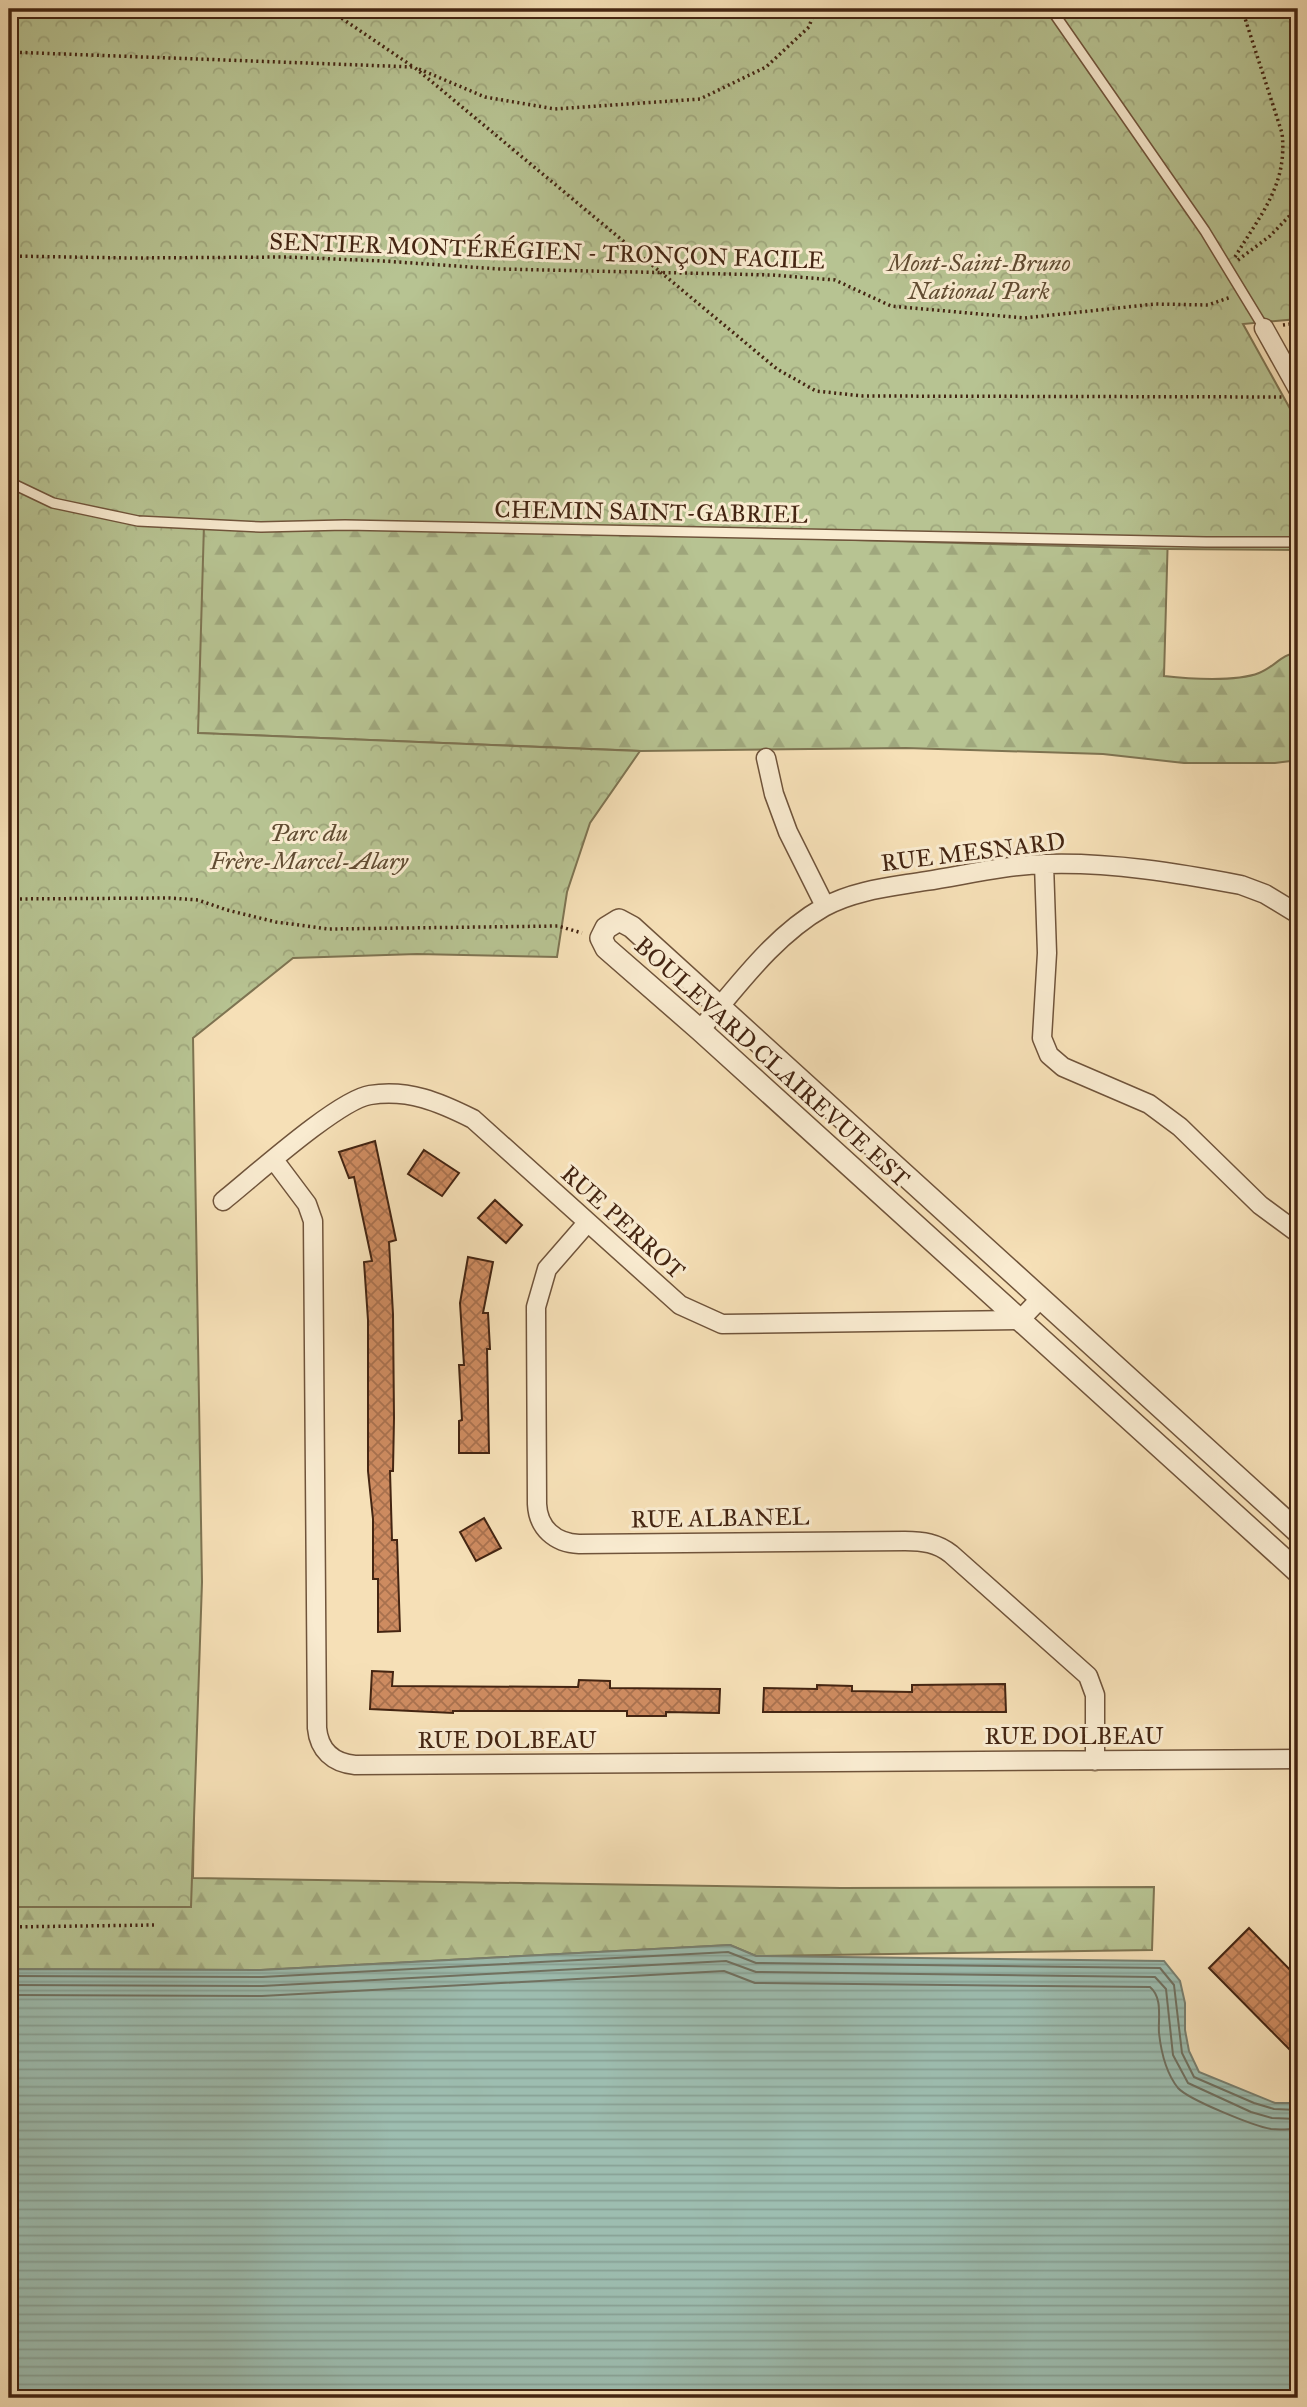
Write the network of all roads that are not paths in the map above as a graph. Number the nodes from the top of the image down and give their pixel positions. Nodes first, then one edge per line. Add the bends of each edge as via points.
1 (1051, 9) edge
2 (1264, 328) joint
3 (1292, 393) edge
4 (9, 482) edge
5 (1298, 542) edge
6 (766, 758) dead end
7 (1044, 864) junction
8 (825, 906) junction
9 (1298, 914) edge
10 (719, 1007) junction
11 (700, 1030) junction
12 (274, 1160) junction
13 (223, 1201) dead end
14 (587, 1223) junction
15 (1298, 1233) edge
16 (1040, 1299) junction
17 (1020, 1320) junction
18 (1298, 1532) edge
19 (1298, 1572) edge
20 (1298, 1759) edge
21 (1095, 1761) junction

1 - 2 lane
2 - 3 street
4 - 5 lane, CHEMIN SAINT-GABRIEL via 53,503 138,521
6 - 8 street via 788,832
7 - 8 street, RUE MESNARD via 870,890
7 - 9 street, RUE MESNARD via 1085,864 1228,883 1265,894
7 - 15 street via 1047,953 1042,1031 1049,1055 1063,1067 1149,1104 1180,1127 1260,1205
8 - 10 street, RUE MESNARD via 788,933
10 - 11 street, RUE MESNARD
10 - 11 street, BOULEVARD CLAIREVUE EST via 625,922 610,924 601,938 607,948
10 - 16 street, BOULEVARD CLAIREVUE EST
11 - 17 street, BOULEVARD CLAIREVUE EST
12 - 13 street, RUE PERROT
12 - 14 street, RUE PERROT via 341,1107 368,1095 436,1100 473,1119
12 - 21 street, RUE DOLBEAU via 307,1204 313,1221 317,1728 319,1741 331,1757 355,1765
14 - 17 street, RUE PERROT via 680,1305 722,1324
14 - 21 street, RUE ALBANEL via 547,1269 536,1307 537,1504 538,1517 548,1532 579,1544 924,1541 939,1546 1088,1676 1094,1695
16 - 17 street
16 - 18 street, BOULEVARD CLAIREVUE EST
17 - 19 street, BOULEVARD CLAIREVUE EST
20 - 21 street, RUE DOLBEAU

